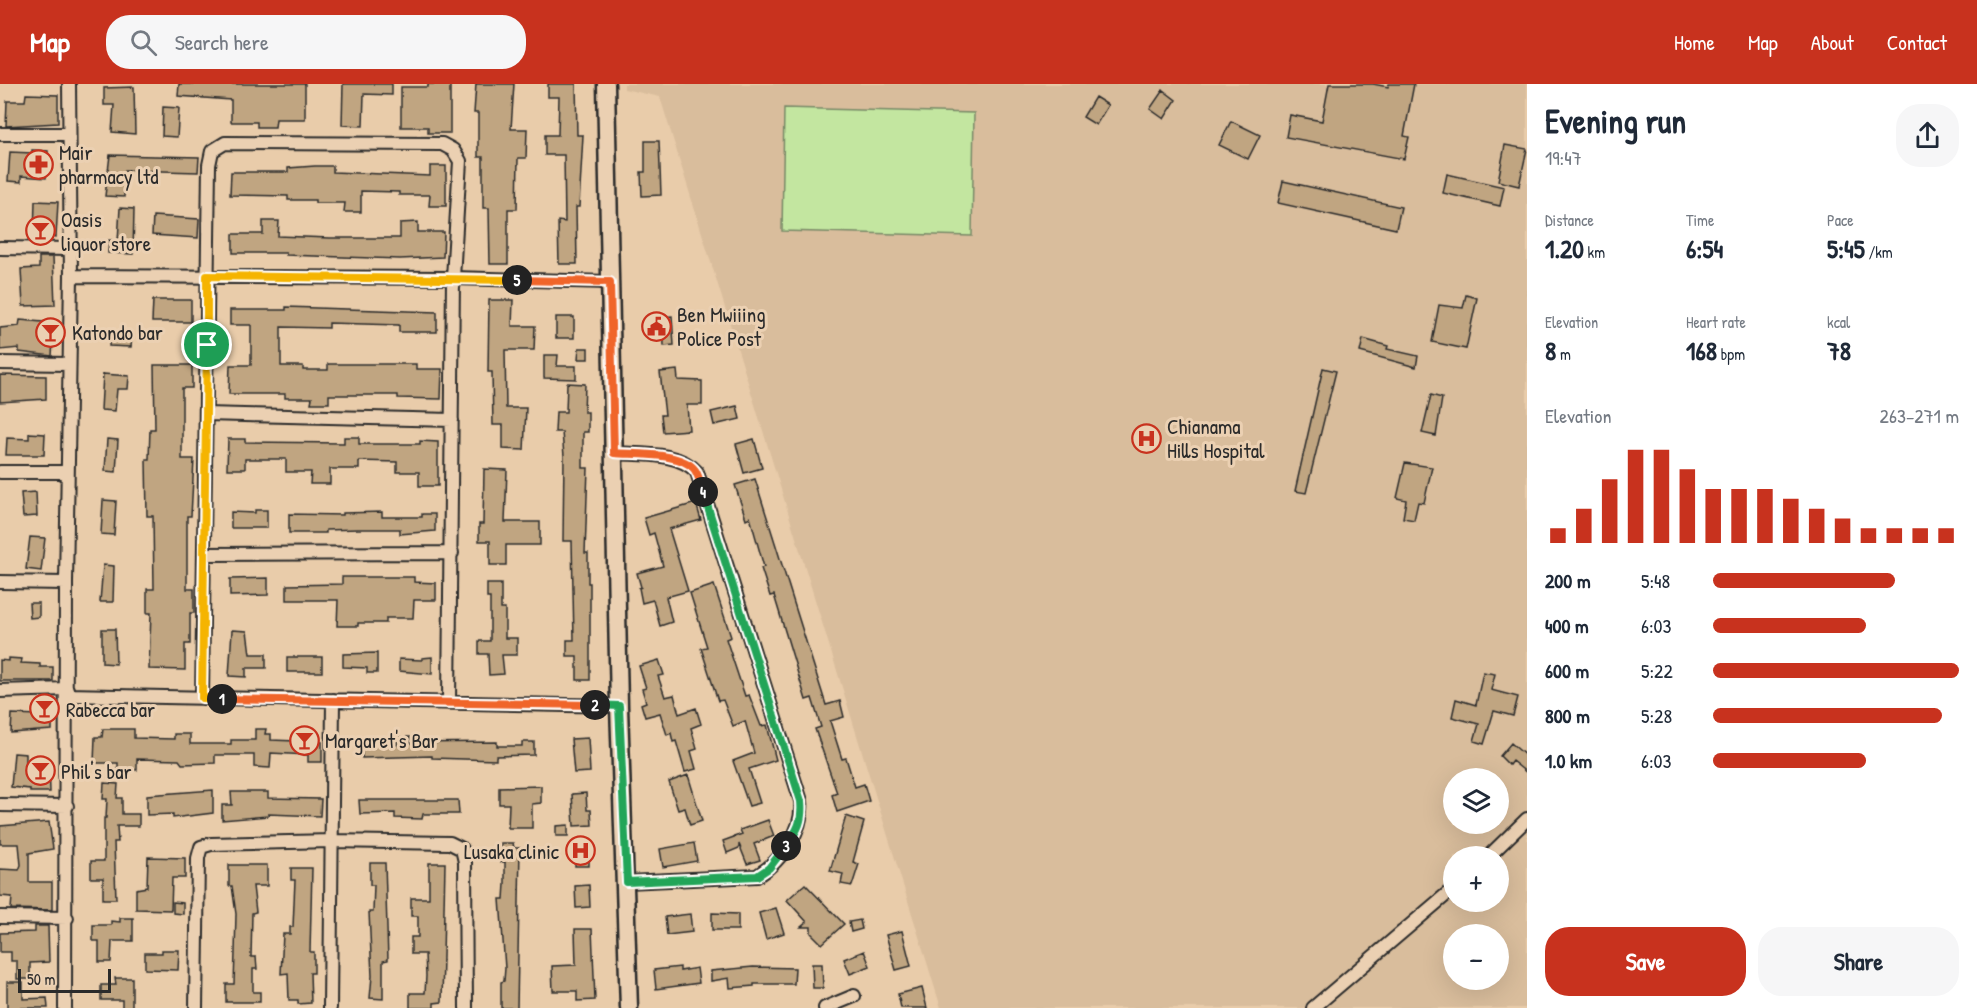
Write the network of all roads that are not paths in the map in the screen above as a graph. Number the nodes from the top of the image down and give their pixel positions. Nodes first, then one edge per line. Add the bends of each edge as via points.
1 (69, 84) edge
2 (606, 84) edge
3 (0, 134) edge
4 (68, 134) junction
5 (0, 248) edge
6 (70, 249) junction
7 (71, 276) junction
8 (207, 276) junction
9 (453, 278) junction
10 (610, 282) junction
11 (0, 363) edge
12 (69, 364) junction
13 (206, 414) junction
14 (452, 420) junction
15 (614, 453) junction
16 (0, 472) edge
17 (67, 472) junction
18 (452, 553) junction
19 (205, 554) junction
20 (0, 582) edge
21 (66, 583) junction
22 (0, 691) edge
23 (67, 692) junction
24 (202, 698) junction
25 (333, 700) junction
26 (449, 703) junction
27 (619, 706) junction
28 (0, 805) edge
29 (67, 806) junction
30 (1527, 819) edge
31 (331, 841) junction
32 (1499, 846) edge
33 (627, 882) junction
34 (1443, 897) edge
35 (0, 917) edge
36 (67, 918) junction
37 (854, 996) dead end
38 (65, 1008) edge
39 (196, 1008) edge
40 (330, 1008) edge
41 (466, 1008) edge
42 (629, 1008) edge
43 (825, 1008) edge
44 (1313, 1008) edge

1 - 4 street
2 - 10 main road
3 - 4 street
4 - 6 street
5 - 6 street
6 - 7 street
7 - 8 street
7 - 12 street
8 - 9 street
8 - 9 street via 209,165 212,151 225,143 442,144 453,150 460,161
8 - 13 street
9 - 10 street
9 - 14 street
10 - 15 main road
11 - 12 street
12 - 17 street
13 - 14 street
13 - 19 street
14 - 18 street
15 - 27 main road
15 - 33 street via 677,458 697,472 803,817 798,830 769,868 757,876
16 - 17 street
17 - 21 street
18 - 19 street
18 - 26 street
19 - 24 street
20 - 21 street
21 - 23 street
22 - 23 street
23 - 24 street
23 - 29 street
24 - 25 street
25 - 26 street
25 - 31 street
26 - 27 street
27 - 33 main road
28 - 29 street
29 - 36 street
30 - 32 street
31 - 39 street via 201,847
31 - 40 street
31 - 41 street via 450,843 462,849
33 - 42 main road
34 - 44 street
35 - 36 street
36 - 38 street
37 - 43 street

